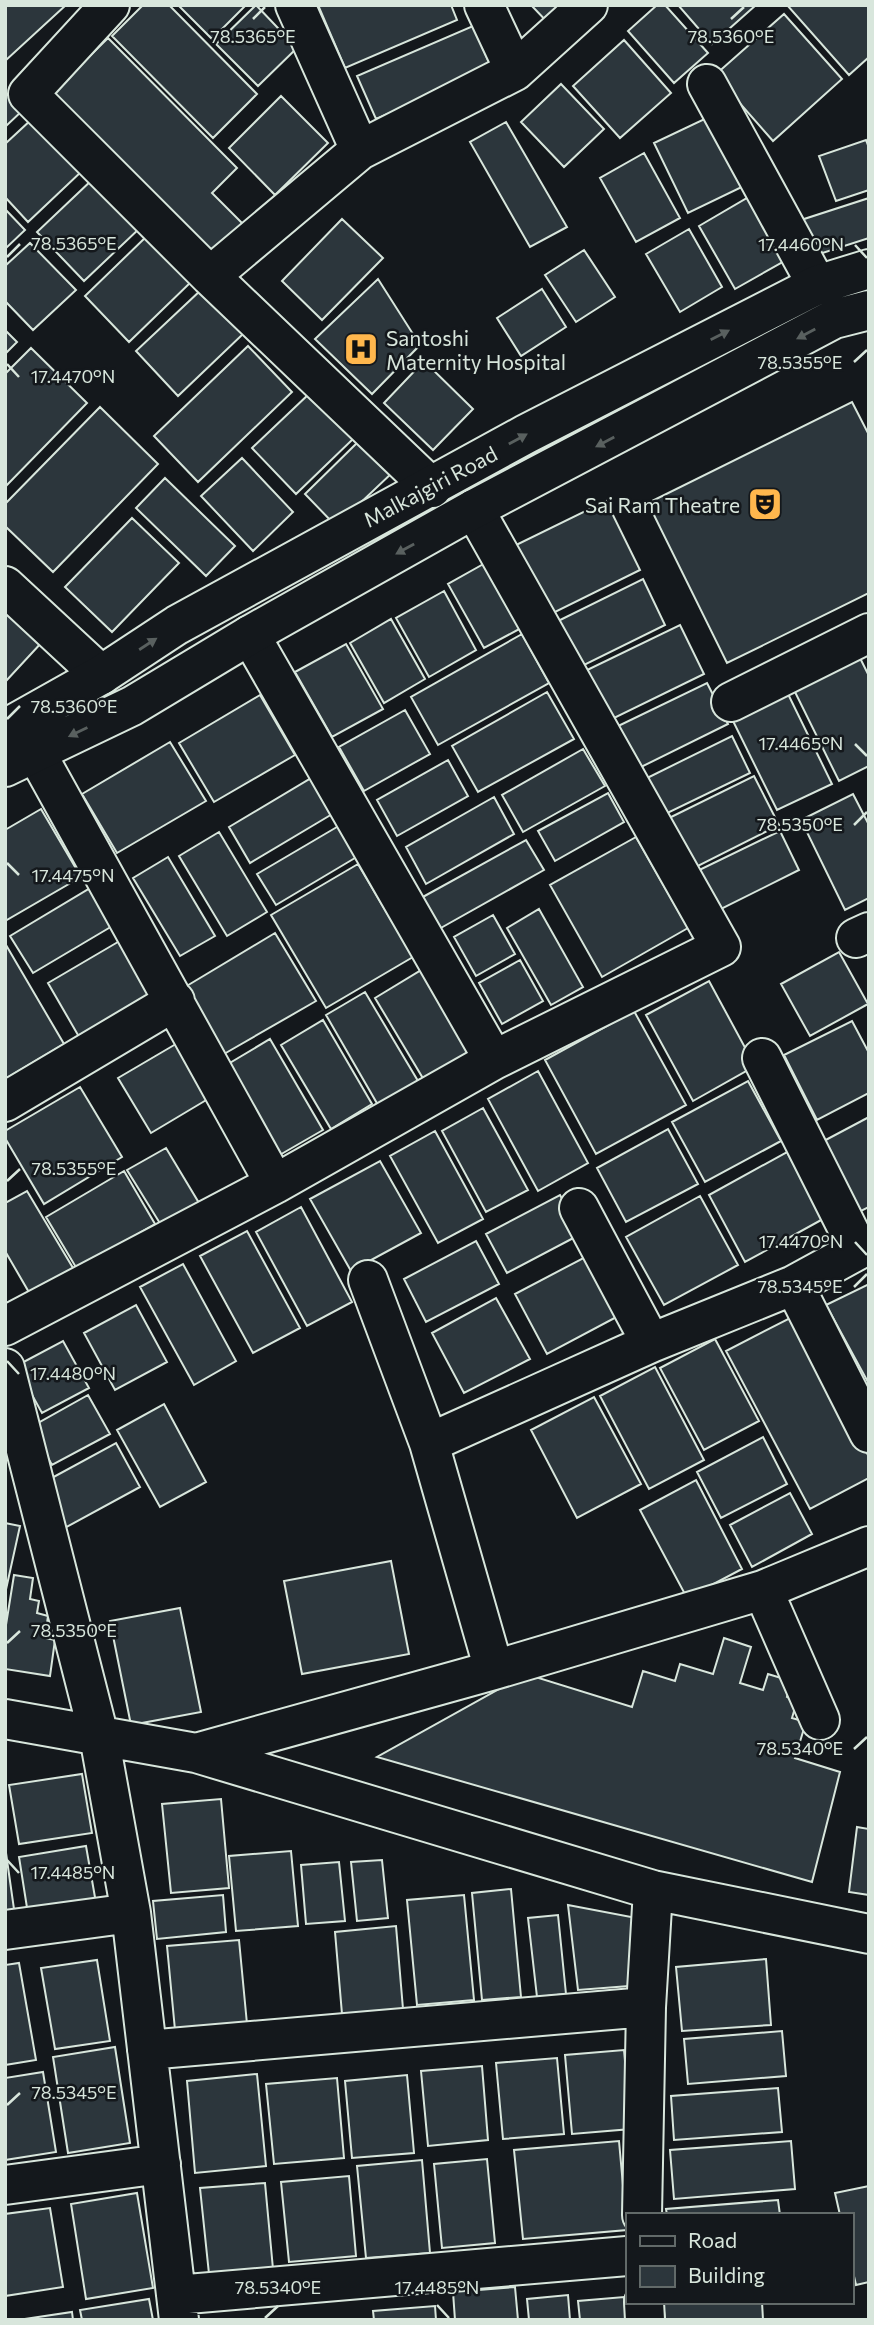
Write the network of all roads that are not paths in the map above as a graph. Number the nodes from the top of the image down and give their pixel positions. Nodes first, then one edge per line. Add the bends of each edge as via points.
1 (110, 5) edge
2 (295, 5) edge
3 (484, 5) edge
4 (588, 5) edge
5 (515, 71) junction
6 (17, 83) edge
7 (707, 84) dead end
8 (360, 150) junction
9 (869, 269) edge
10 (210, 276) junction
11 (817, 285) junction
12 (869, 310) edge
13 (432, 488) junction
14 (474, 509) junction
15 (5, 586) edge
16 (869, 634) edge
17 (250, 635) junction
18 (101, 675) junction
19 (731, 702) dead end
20 (5, 729) edge
21 (20, 760) edge
22 (176, 1001) junction
23 (762, 1058) dead end
24 (494, 1060) junction
25 (5, 1101) edge
26 (275, 1184) junction
27 (579, 1208) dead end
28 (863, 1246) edge
29 (368, 1279) dead end
30 (794, 1285) junction
31 (5, 1326) edge
32 (651, 1343) junction
33 (5, 1368) edge
34 (869, 1433) edge
35 (429, 1443) junction
36 (869, 1546) edge
37 (763, 1590) junction
38 (494, 1670) junction
39 (5, 1719) edge
40 (820, 1720) dead end
41 (99, 1735) junction
42 (196, 1754) junction
43 (653, 1890) junction
44 (131, 1913) junction
45 (5, 1930) edge
46 (869, 1934) edge
47 (646, 2007) junction
48 (147, 2050) junction
49 (161, 2164) junction
50 (5, 2185) edge
51 (642, 2213) edge
52 (626, 2256) edge
53 (178, 2307) edge

1 - 6 street
2 - 8 street
3 - 5 street
4 - 5 street
5 - 8 street
6 - 10 street
7 - 11 street
8 - 10 street
9 - 11 street, Malkajgiri Road
10 - 13 street
13 -> 11 street, Malkajgiri Road via 526,434
12 -> 14 street, Malkajgiri Road via 835,319
18 -> 13 street, Malkajgiri Road via 177,625
14 -> 17 street, Malkajgiri Road
14 - 24 street via 721,947
15 - 18 street
16 - 19 street
17 -> 21 street, Malkajgiri Road via 131,706
17 - 24 street
18 - 20 street, Malkajgiri Road
21 - 22 street
22 - 25 street
22 - 26 street
23 - 28 street
24 - 26 street
26 - 31 street
27 - 32 street
28 - 30 street
29 - 35 street
30 - 32 street
30 - 34 street
32 - 35 street
33 - 41 street
35 - 38 street
36 - 37 street
37 - 38 street
37 - 40 street
38 - 42 street
39 - 41 street
41 - 42 street
41 - 44 street
42 - 43 street
43 - 46 street
43 - 47 street
44 - 45 street
44 - 48 street
47 - 48 street
47 - 51 street
48 - 49 street
49 - 50 street
49 - 53 street
52 - 53 street

